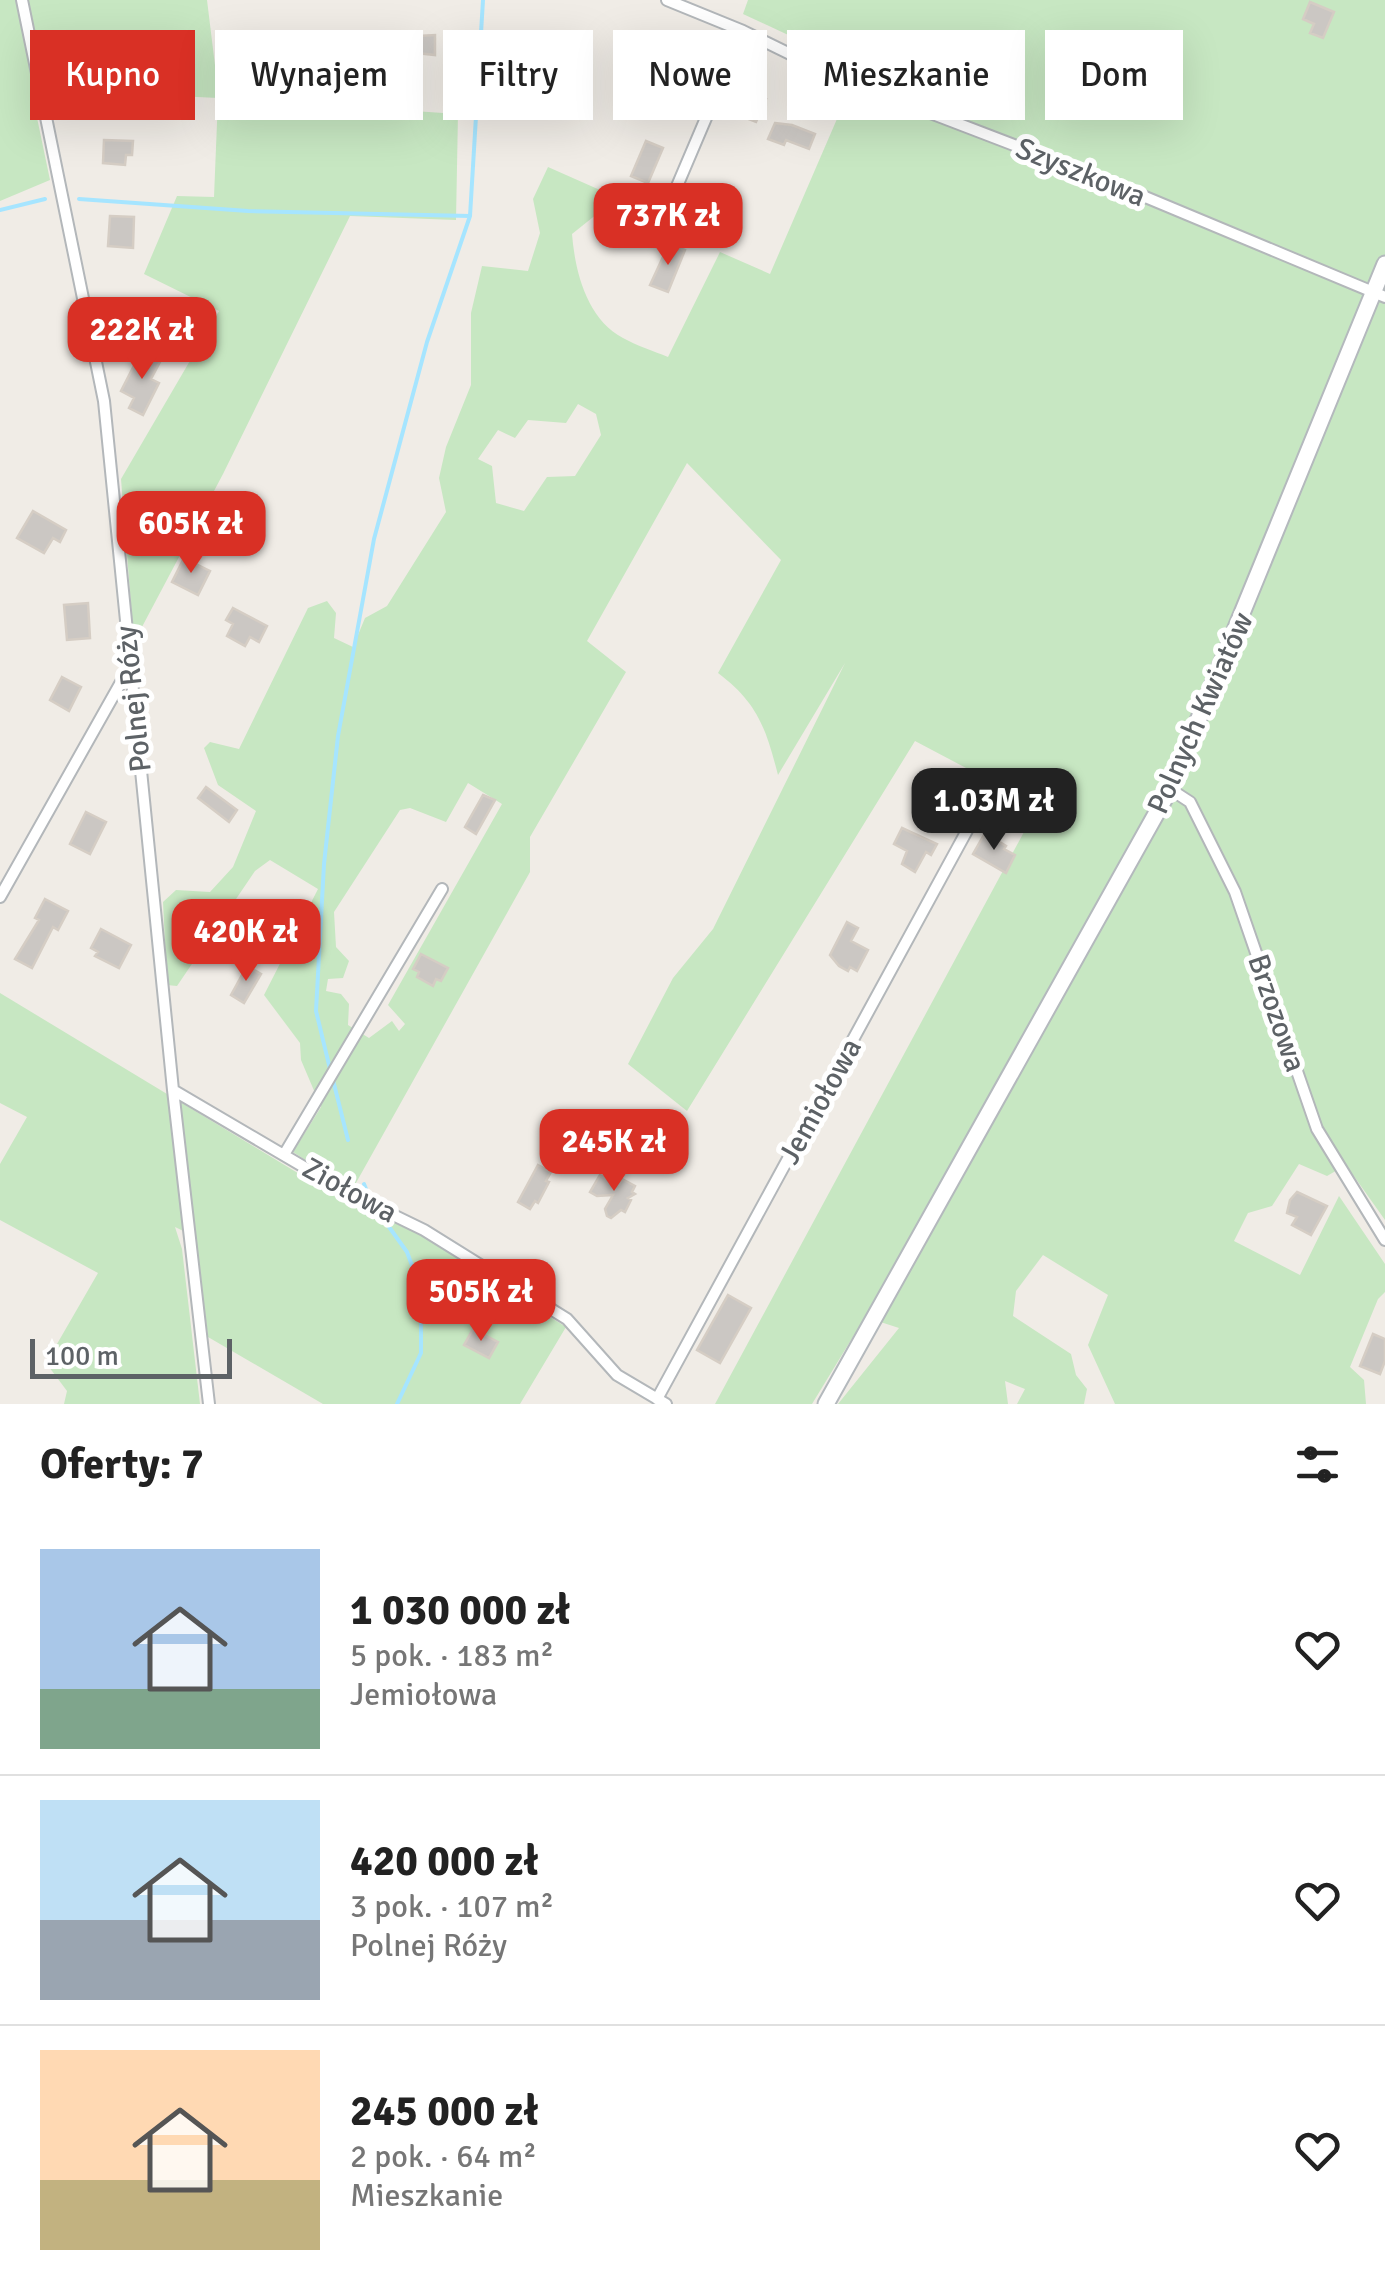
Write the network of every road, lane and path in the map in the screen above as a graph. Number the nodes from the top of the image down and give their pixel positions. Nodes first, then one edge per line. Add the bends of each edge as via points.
1 (22, 0) edge
2 (667, 0) edge
3 (741, 30) edge
4 (767, 43) edge
5 (705, 120) edge
6 (669, 206) dead end
7 (1385, 264) edge
8 (1380, 295) edge
9 (130, 667) junction
10 (1170, 788) junction
11 (982, 803) dead end
12 (442, 888) dead end
13 (2, 891) edge
14 (172, 1090) junction
15 (285, 1153) junction
16 (1385, 1240) edge
17 (662, 1401) edge
18 (209, 1404) edge
19 (826, 1404) edge

1 - 9 street, Polnej Róży via 104,401
2 - 3 street, Szyszkowa
4 - 8 street, Szyszkowa via 839,78
5 - 6 street
7 - 8 street, Polnych Kwiatów
8 - 10 street, Polnych Kwiatów
9 - 13 street
9 - 14 street, Polnej Róży
10 - 16 street, Brzozowa via 1190,802 1235,892 1318,1129
10 - 19 street, Polnych Kwiatów
11 - 17 street, Jemiołowa
12 - 15 street
14 - 15 street, Ziołowa
14 - 18 street, Polnej Róży
15 - 17 street, Ziołowa via 566,1318 617,1375

